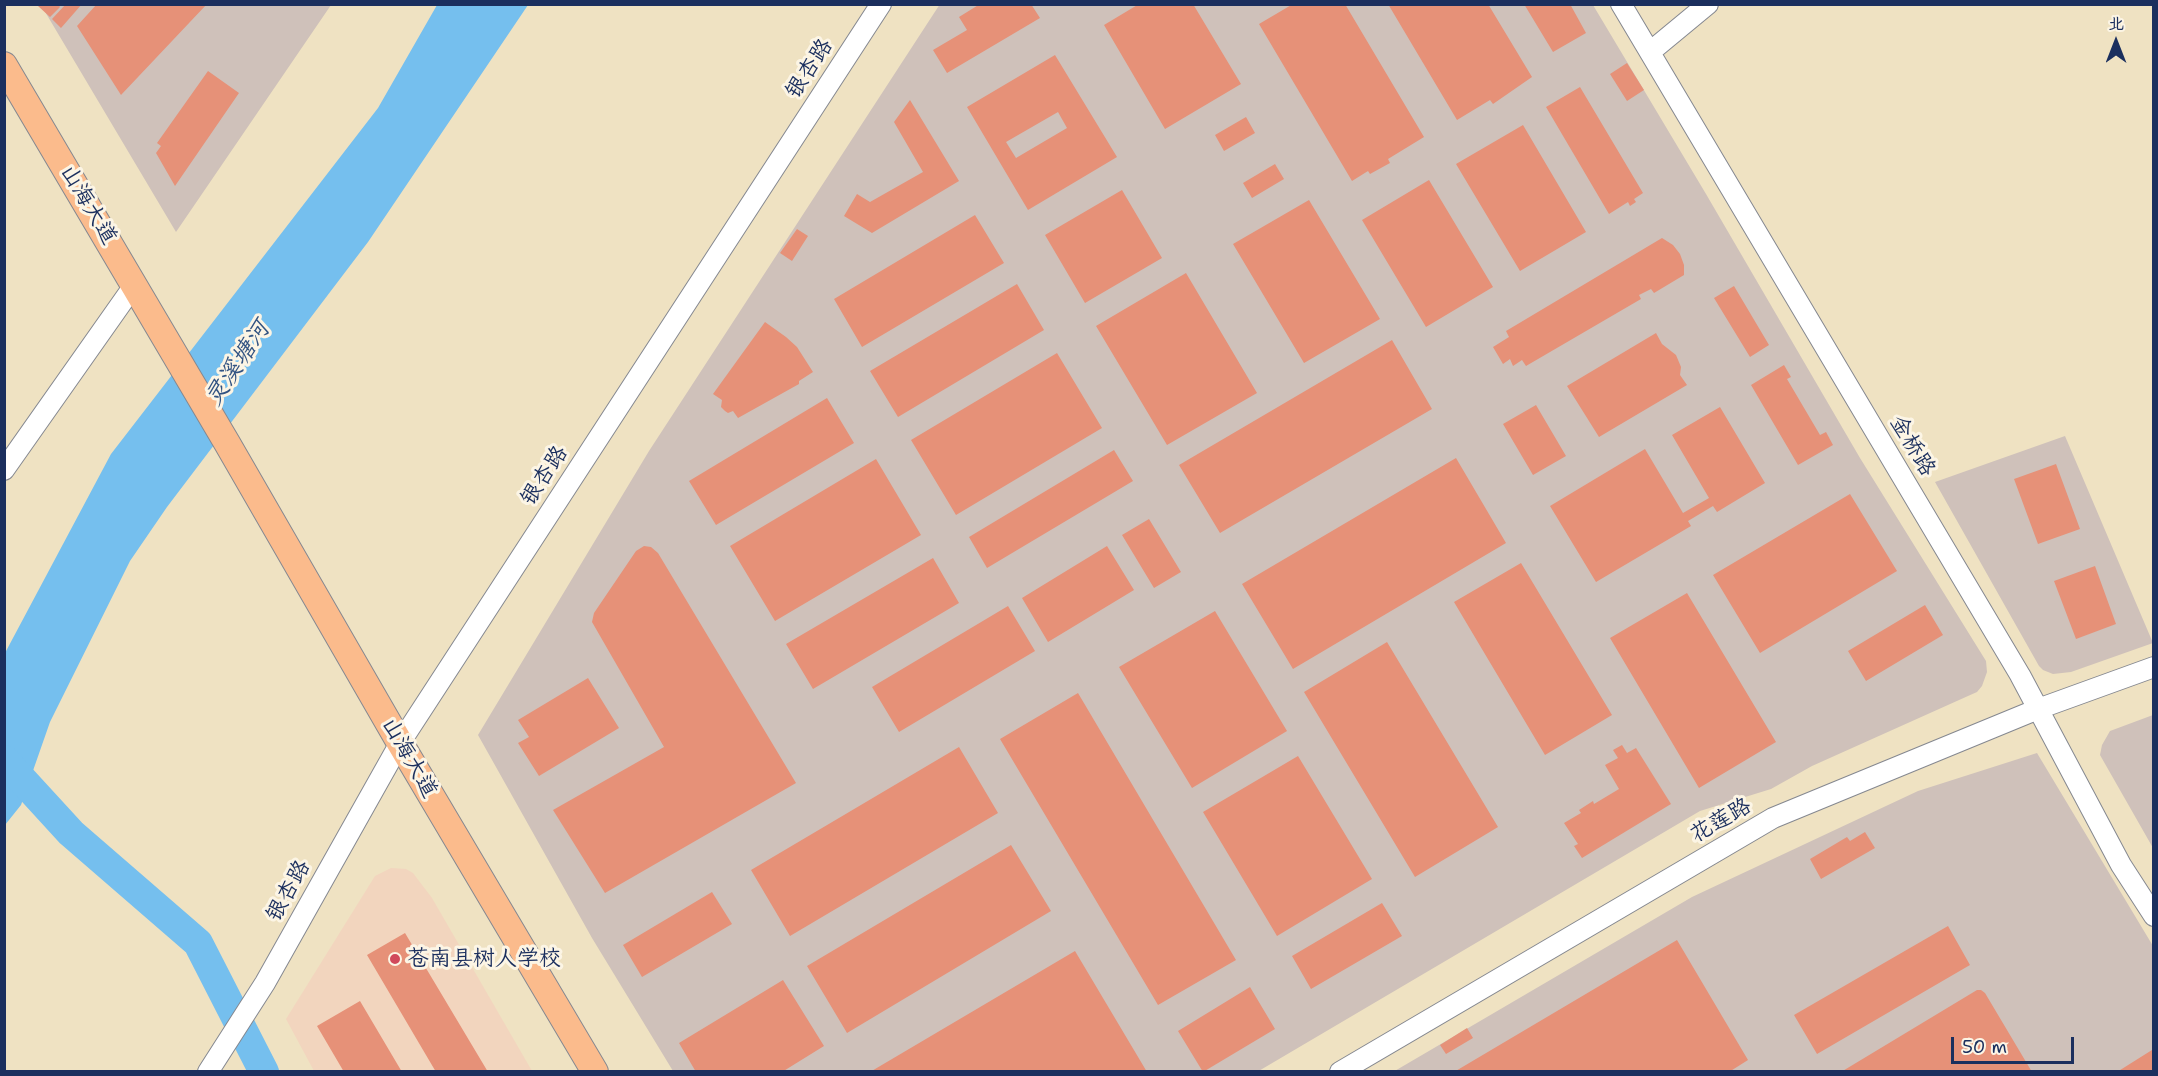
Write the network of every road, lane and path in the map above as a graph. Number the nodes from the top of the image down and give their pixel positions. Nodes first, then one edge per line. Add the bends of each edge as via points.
1 (881, 4) edge
2 (1621, 4) edge
3 (1708, 4) edge
4 (1650, 52) junction
5 (4, 65) edge
6 (135, 284) junction
7 (4, 470) edge
8 (2154, 667) edge
9 (2038, 709) junction
10 (400, 743) junction
11 (2154, 916) edge
12 (208, 1071) edge
13 (595, 1071) edge
14 (1340, 1071) edge

1 - 10 street, 银杏路
2 - 4 street, 金桥路
3 - 4 street
4 - 9 street, 金桥路
5 - 6 main road, 山海大道
6 - 7 street
6 - 10 main road, 山海大道
8 - 9 street, 花莲路
9 - 11 street, 金桥路 via 2121,866
9 - 14 street, 花莲路 via 1773,818
10 - 12 street, 银杏路 via 265,983
10 - 13 main road, 山海大道

